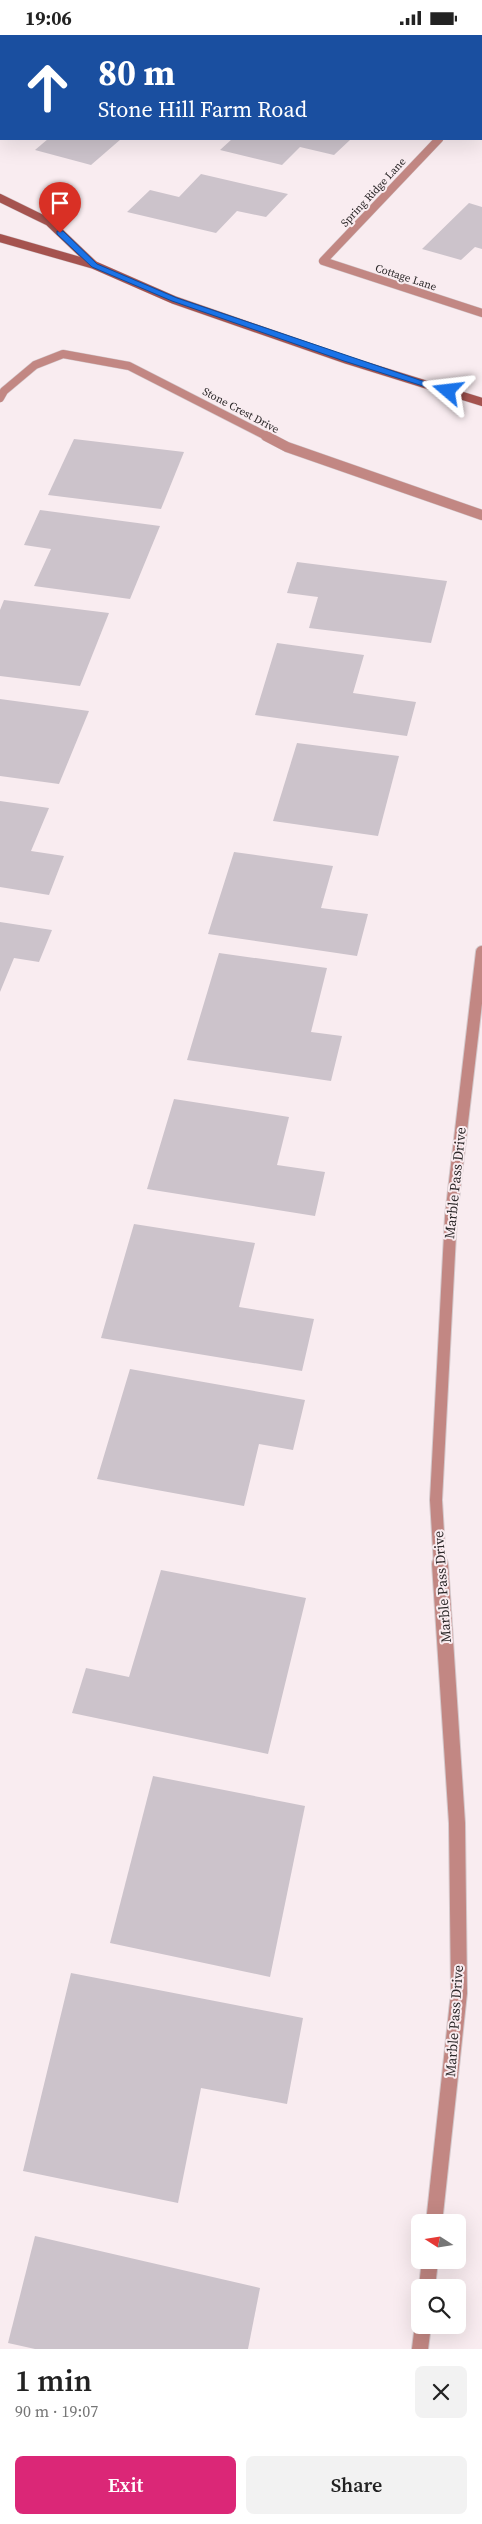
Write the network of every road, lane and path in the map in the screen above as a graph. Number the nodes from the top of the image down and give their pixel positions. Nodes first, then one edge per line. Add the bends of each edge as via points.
1 (438, 140) edge
2 (0, 198) edge
3 (0, 238) edge
4 (323, 261) joint
5 (94, 265) junction
6 (482, 313) edge
7 (0, 398) edge
8 (482, 402) edge
9 (482, 515) edge
10 (482, 952) edge
11 (435, 2214) edge
12 (422, 2334) edge
13 (420, 2349) edge

1 - 4 street, Spring Ridge Lane
2 - 5 street via 48,222
3 - 5 street
4 - 6 street, Cottage Lane
5 - 8 street via 174,300
7 - 9 street, Stone Crest Drive via 36,365 63,354 129,366 287,447
10 - 11 street, Marble Pass Drive via 451,1216 436,1500 457,1823 459,1993
12 - 13 street

